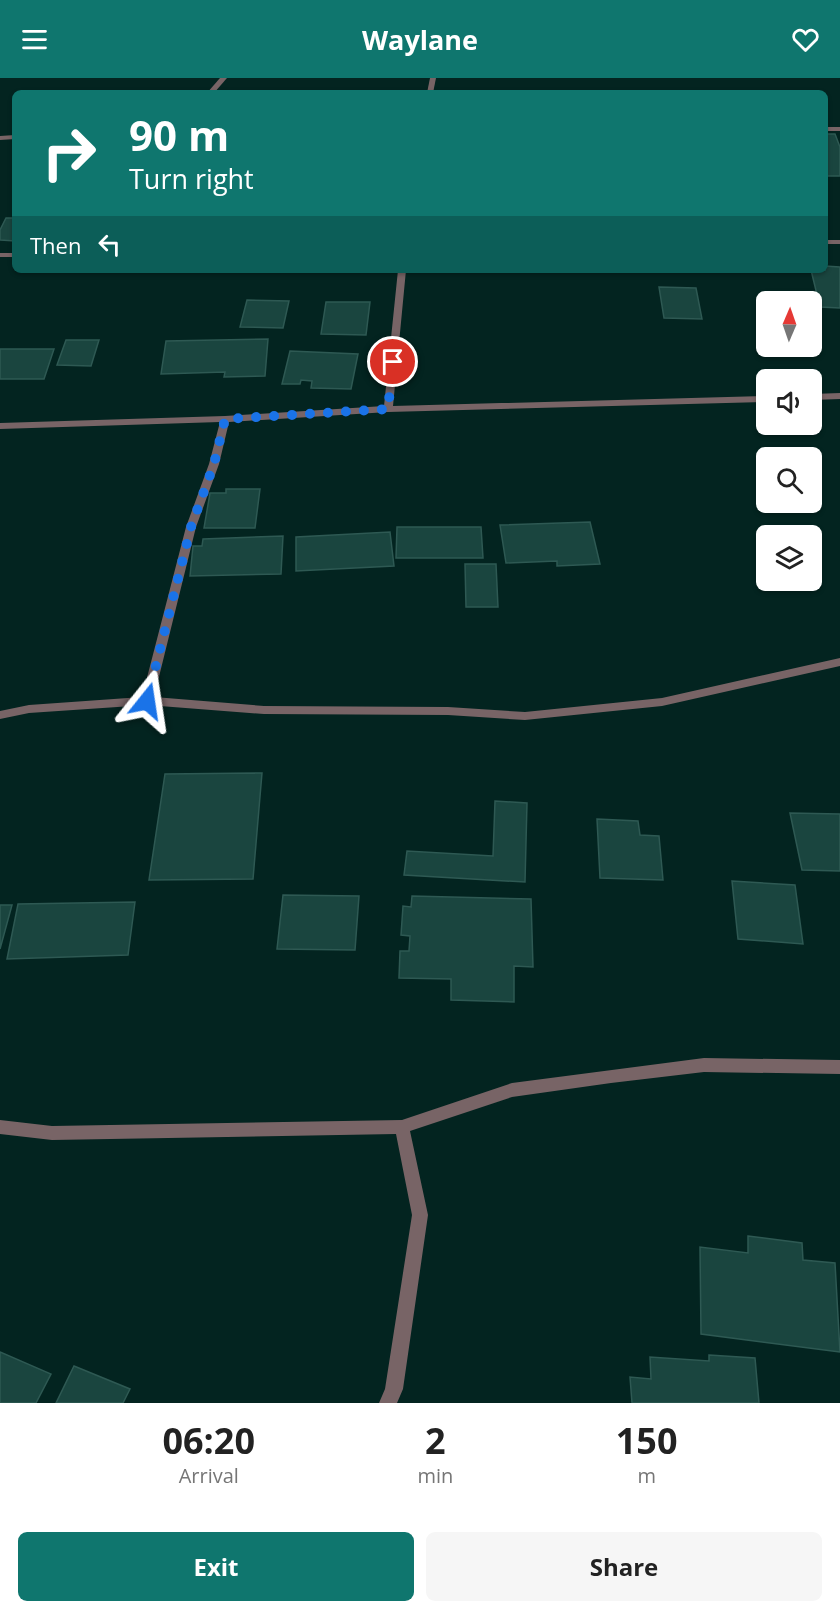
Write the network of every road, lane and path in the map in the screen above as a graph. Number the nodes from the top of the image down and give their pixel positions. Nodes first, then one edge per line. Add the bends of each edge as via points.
1 (224, 78) edge
2 (213, 90) edge
3 (402, 273) edge
4 (840, 396) edge
5 (822, 397) edge
6 (756, 399) edge
7 (388, 409) junction
8 (225, 419) junction
9 (0, 426) edge
10 (840, 662) edge
11 (147, 701) junction
12 (0, 715) edge
13 (840, 1067) edge
14 (0, 1127) edge
15 (402, 1127) junction
16 (388, 1403) edge

1 - 2 street
3 - 7 street
4 - 5 street
6 - 7 street
7 - 8 street
8 - 9 street
8 - 11 street via 214,464 191,527
10 - 11 street via 662,702 525,716 448,711 264,710
11 - 12 street via 28,709
13 - 15 street via 704,1065 611,1076 512,1090
14 - 15 street via 52,1133
15 - 16 street via 420,1215 394,1389

